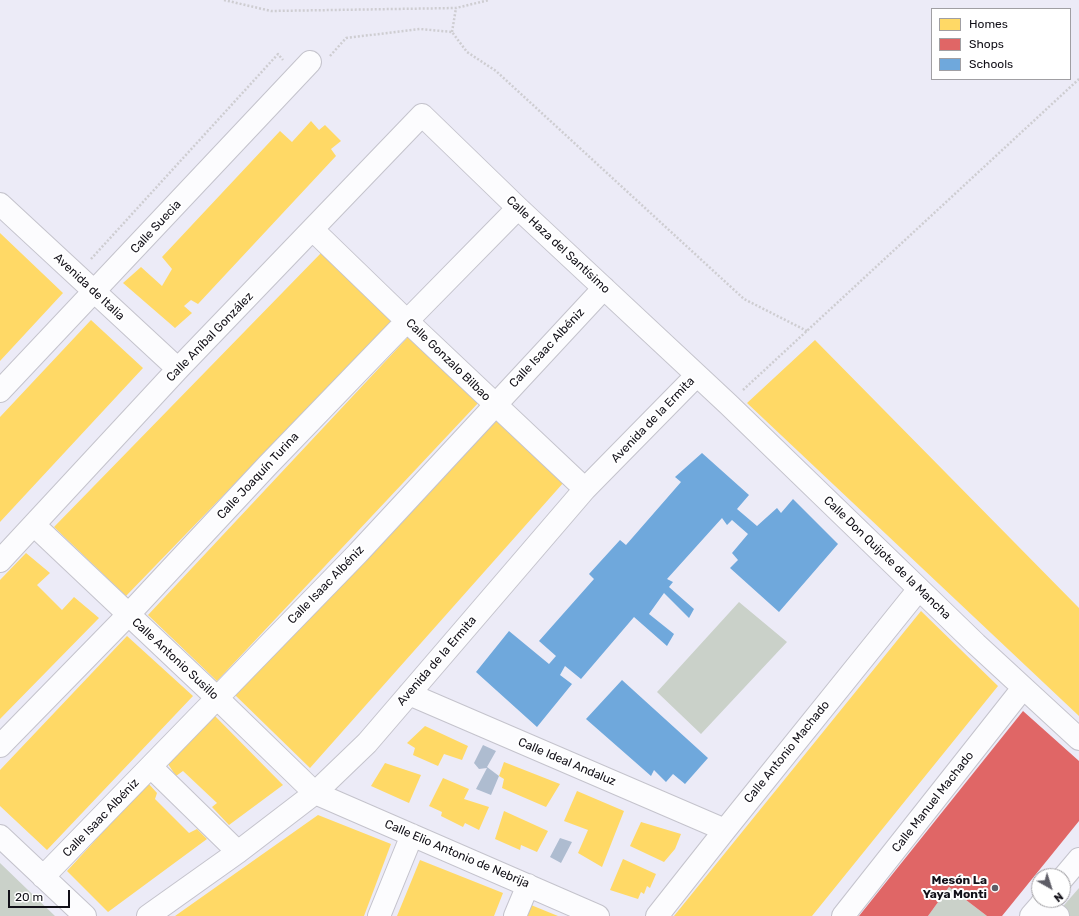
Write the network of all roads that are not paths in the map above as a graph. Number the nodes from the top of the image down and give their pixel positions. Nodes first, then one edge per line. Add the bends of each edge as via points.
1 (310, 62) dead end
2 (422, 114) joint
3 (0, 204) edge
4 (518, 208) junction
5 (313, 230) junction
6 (604, 288) junction
7 (94, 292) junction
8 (407, 321) junction
9 (178, 370) junction
10 (697, 374) junction
11 (0, 391) edge
12 (495, 404) junction
13 (585, 489) junction
14 (34, 525) junction
15 (0, 561) edge
16 (919, 589) junction
17 (128, 615) junction
18 (1023, 688) junction
19 (409, 694) junction
20 (217, 698) junction
21 (1079, 739) edge
22 (0, 746) edge
23 (151, 767) junction
24 (315, 794) junction
25 (725, 830) junction
26 (412, 835) junction
27 (0, 836) edge
28 (238, 852) junction
29 (1079, 859) edge
30 (1071, 868) edge
31 (44, 877) junction
32 (528, 885) junction
33 (85, 916) edge
34 (148, 916) edge
35 (379, 916) edge
36 (515, 916) edge
37 (598, 916) edge
38 (658, 916) edge
39 (843, 916) edge

1 - 7 street, Calle Suecia
2 - 4 street, Calle Haza del Santísimo
2 - 5 street, Calle Aníbal González
3 - 7 street, Avenida de Italia
4 - 6 street, Calle Haza del Santísimo
4 - 8 street, Calle Joaquín Turina
5 - 8 street, Calle Gonzalo Bilbao
5 - 9 street, Calle Aníbal González
6 - 10 street, Calle Haza del Santísimo
6 - 12 street, Calle Isaac Albéniz
7 - 9 street, Avenida de Italia
7 - 11 street, Calle Suecia
8 - 12 street, Calle Gonzalo Bilbao
8 - 17 street, Calle Joaquín Turina
9 - 14 street, Calle Aníbal González
10 - 13 street, Avenida de la Ermita
10 - 16 street, Calle Don Quijote de la Mancha
12 - 13 street, Calle Gonzalo Bilbao
12 - 20 street, Calle Isaac Albéniz via 358,553
13 - 19 street, Avenida de la Ermita
14 - 15 street, Calle Aníbal González
14 - 17 street, Calle Antonio Susillo
16 - 18 street, Calle Don Quijote de la Mancha
16 - 25 street, Calle Antonio Machado
17 - 20 street, Calle Antonio Susillo
17 - 22 street, Calle Joaquín Turina
18 - 21 street, Calle Don Quijote de la Mancha
18 - 39 street, Calle Manuel Machado
19 - 24 street, Avenida de la Ermita via 367,743
19 - 25 street, Calle Ideal Andaluz
20 - 23 street, Calle Isaac Albéniz
20 - 24 street, Calle Antonio Susillo
23 - 28 street
23 - 31 street, Calle Isaac Albéniz
24 - 26 street, Calle Elio Antonio de Nebrija
24 - 28 street, Avenida de la Ermita
25 - 38 street, Calle Antonio Machado
26 - 32 street, Calle Elio Antonio de Nebrija
26 - 35 street
27 - 31 street
28 - 34 street, Avenida de la Ermita
29 - 30 street
31 - 33 street
32 - 36 street
32 - 37 street, Calle Elio Antonio de Nebrija

